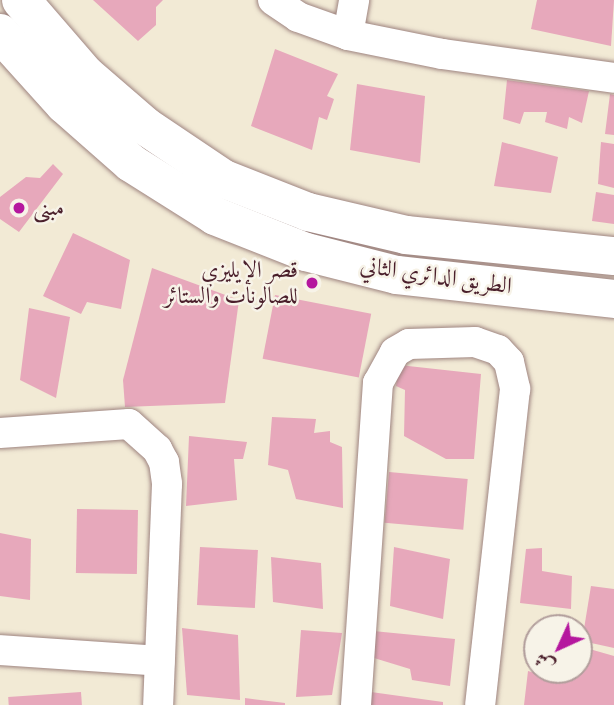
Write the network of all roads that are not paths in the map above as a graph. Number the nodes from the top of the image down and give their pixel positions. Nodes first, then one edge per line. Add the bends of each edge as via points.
1 (21, 0) edge
2 (272, 0) edge
3 (354, 0) edge
4 (0, 33) edge
5 (348, 35) junction
6 (614, 78) edge
7 (614, 256) edge
8 (614, 299) edge
9 (0, 433) edge
10 (0, 650) edge
11 (160, 661) junction
12 (158, 705) edge
13 (356, 705) edge
14 (480, 705) edge

1 - 7 main road, الطريق الدائري الثاني via 86,75 145,126 224,179 308,212 407,236
2 - 5 street via 298,16
3 - 5 street
4 - 8 main road, الطريق الدائري الثاني via 64,104 131,163 215,216 306,253 397,275
5 - 6 street via 442,54
9 - 11 street via 129,424 144,432 157,449 167,484
10 - 11 street
11 - 12 street
13 - 14 street via 377,383 395,352 409,344 475,342 498,350 509,362 515,389

